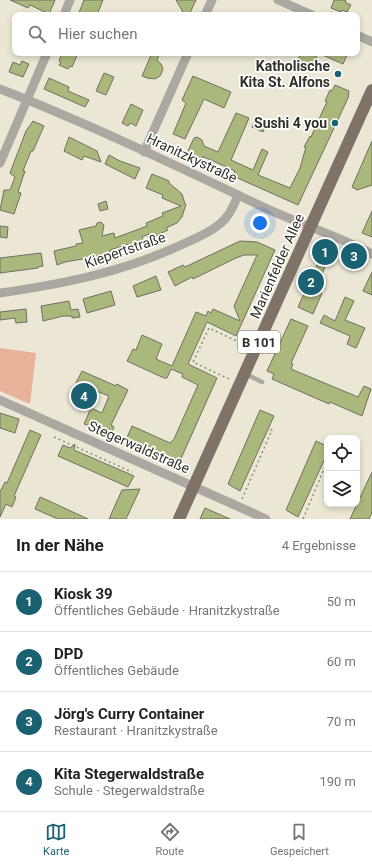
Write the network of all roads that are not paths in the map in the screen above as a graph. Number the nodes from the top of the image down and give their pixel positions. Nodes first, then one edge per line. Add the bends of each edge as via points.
1 (70, 0) edge
2 (212, 0) edge
3 (278, 0) edge
4 (65, 12) edge
5 (206, 12) edge
6 (305, 12) edge
7 (360, 36) edge
8 (372, 42) edge
9 (46, 56) edge
10 (187, 56) edge
11 (0, 89) edge
12 (372, 90) edge
13 (26, 100) junction
14 (144, 152) junction
15 (0, 163) edge
16 (238, 195) junction
17 (311, 227) junction
18 (372, 254) edge
19 (0, 293) edge
20 (244, 374) junction
21 (262, 382) dead end
22 (0, 400) edge
23 (194, 486) junction
24 (179, 519) edge
25 (266, 519) edge

1 - 4 street
2 - 5 street
3 - 6 street
7 - 8 street
9 - 13 street
10 - 14 street
11 - 13 street, Hranitzkystraße
12 - 17 main road, Marienfelder Allee / B 101
13 - 14 street, Hranitzkystraße
13 - 15 street
14 - 16 street, Hranitzkystraße
16 - 17 street, Hranitzkystraße
16 - 19 street, Kiepertstraße via 231,211 222,222 197,238 136,264 77,280
17 - 18 street, Hranitzkystraße
17 - 20 main road, Marienfelder Allee / B 101
20 - 21 lane
20 - 23 main road, Marienfelder Allee / B 101
22 - 23 street, Stegerwaldstraße via 58,429
23 - 24 main road, Marienfelder Allee / B 101
23 - 25 street, Stegerwaldstraße

